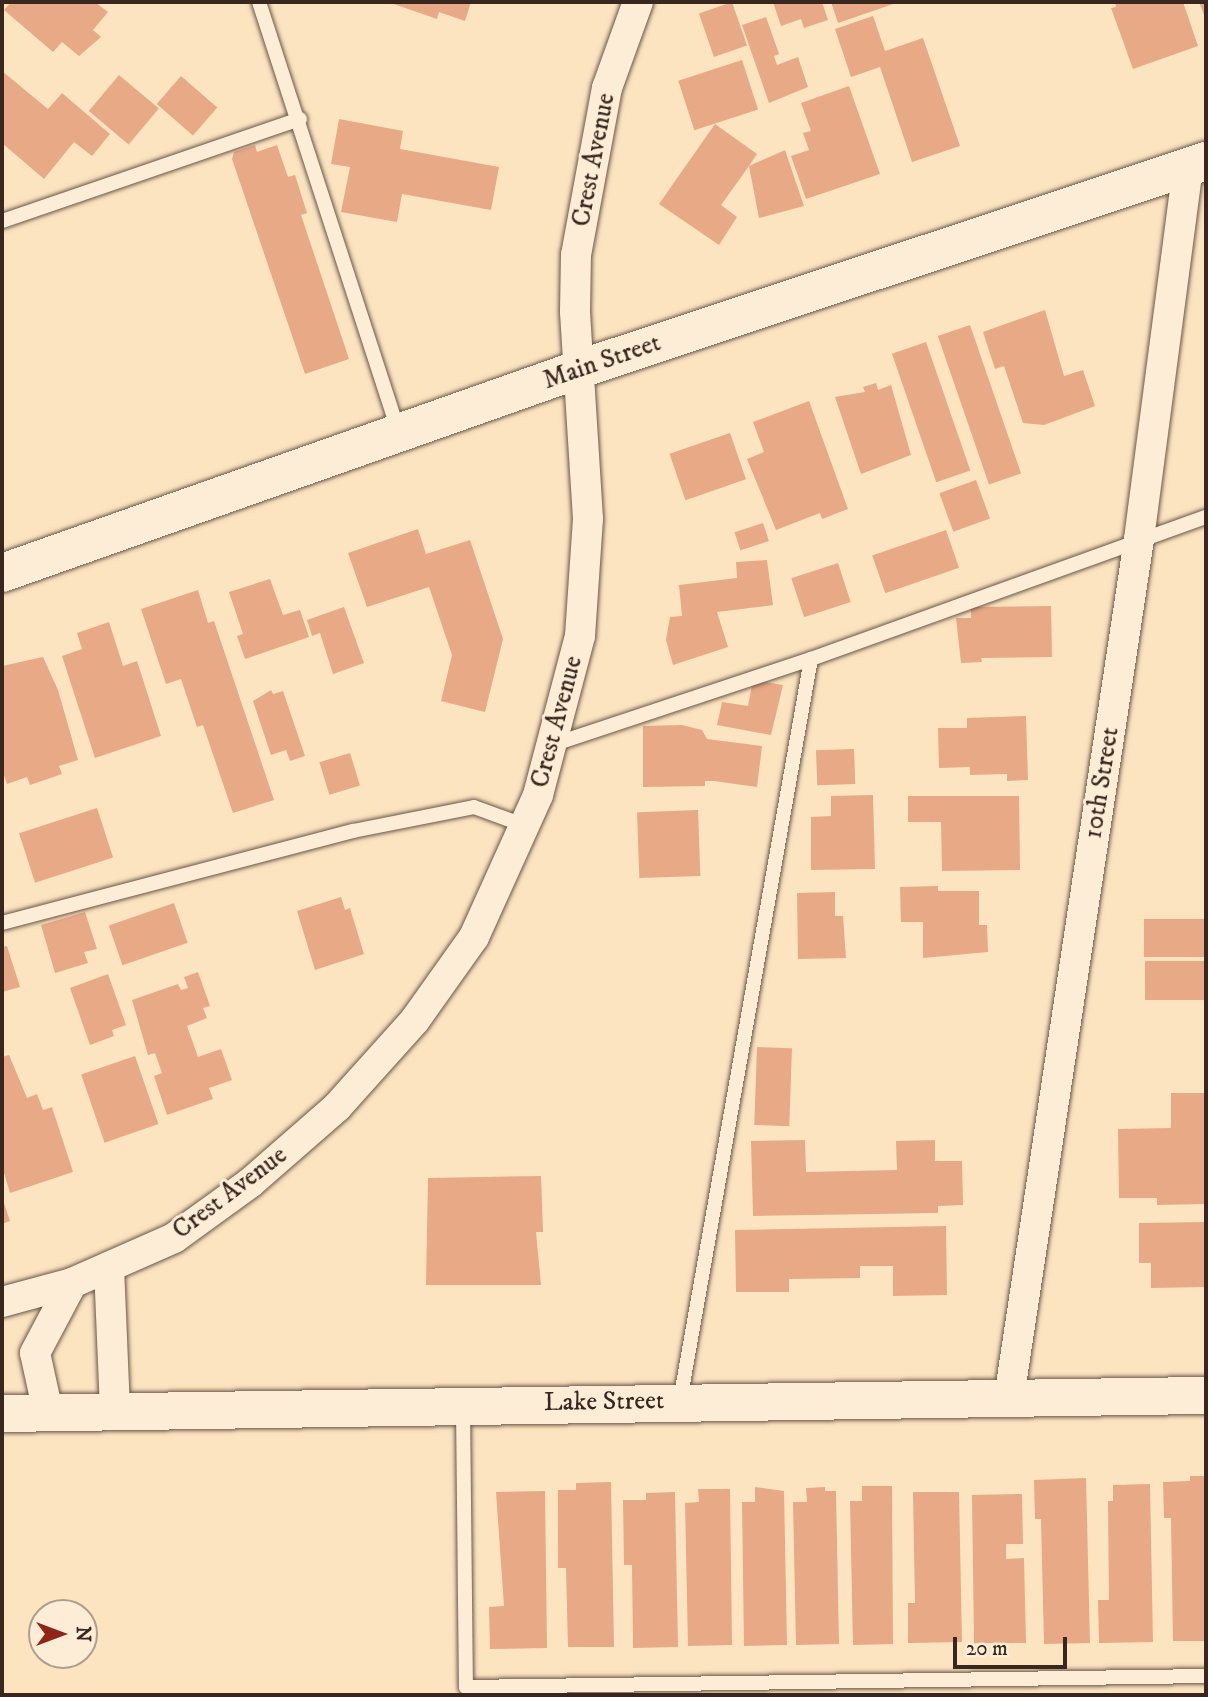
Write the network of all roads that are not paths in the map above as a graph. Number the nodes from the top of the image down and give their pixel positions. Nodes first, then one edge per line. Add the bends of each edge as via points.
1 (259, 2) edge
2 (638, 2) edge
3 (300, 119) junction
4 (1197, 164) edge
5 (2, 221) edge
6 (580, 369) junction
7 (399, 435) junction
8 (1206, 517) edge
9 (1139, 539) junction
10 (2, 573) edge
11 (811, 659) junction
12 (555, 744) junction
13 (526, 826) junction
14 (2, 923) edge
15 (109, 1267) junction
16 (72, 1283) junction
17 (2, 1303) edge
18 (1206, 1395) edge
19 (1009, 1398) junction
20 (680, 1401) junction
21 (463, 1403) junction
22 (115, 1411) junction
23 (48, 1412) junction
24 (2, 1413) edge
25 (1206, 1676) edge

1 - 3 lane
2 - 6 street, Crest Avenue via 607,88 576,255
3 - 5 lane
3 - 7 lane
4 - 6 main road, Main Street
4 - 9 street, 10th Street
6 - 7 main road, Main Street
6 - 12 street, Crest Avenue via 588,519 580,636
7 - 10 main road, Main Street
8 - 9 lane
9 - 11 lane
9 - 19 street, 10th Street
11 - 12 lane
11 - 20 lane
12 - 13 street, Crest Avenue
13 - 14 lane via 474,807 353,831
13 - 15 street, Crest Avenue via 474,937 415,1020 337,1107 250,1183 174,1238
15 - 16 street, Crest Avenue
15 - 22 street
16 - 17 street, Crest Avenue
16 - 23 street via 35,1353
18 - 19 street, Lake Street
19 - 20 street, Lake Street
20 - 21 street, Lake Street
21 - 22 street, Lake Street
21 - 25 lane via 466,1687
22 - 23 street, Lake Street
23 - 24 street, Lake Street

